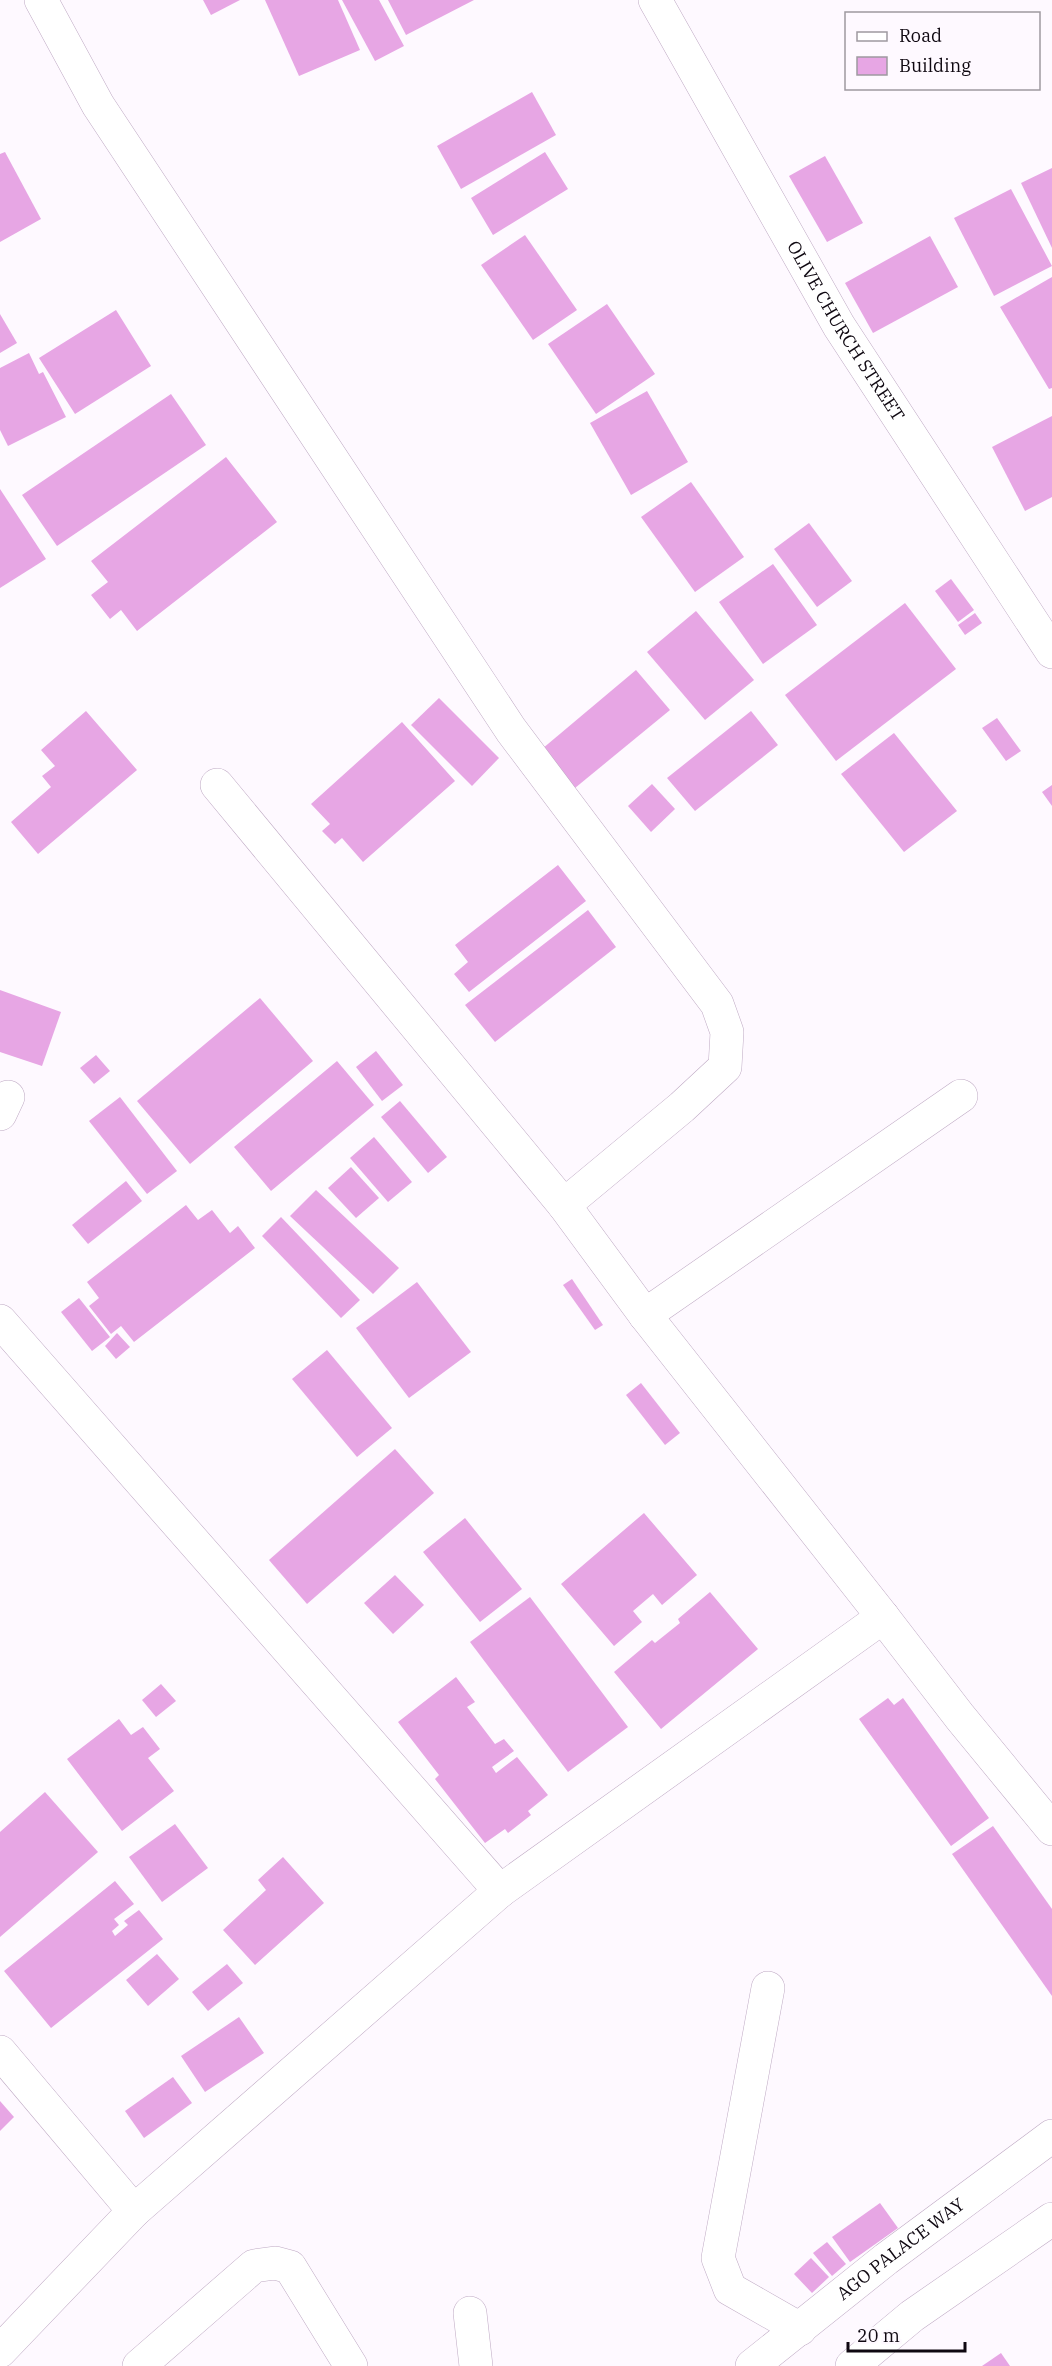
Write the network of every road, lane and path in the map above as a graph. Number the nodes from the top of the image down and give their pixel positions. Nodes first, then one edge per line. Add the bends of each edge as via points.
1 (41, 0) edge
2 (655, 0) edge
3 (1052, 652) edge
4 (217, 785) dead end
5 (961, 1096) dead end
6 (564, 1205) junction
7 (645, 1315) junction
8 (0, 1321) edge
9 (883, 1617) junction
10 (1052, 1829) edge
11 (500, 1892) junction
12 (768, 1988) dead end
13 (0, 2052) edge
14 (1052, 2136) edge
15 (134, 2211) junction
16 (1052, 2219) edge
17 (470, 2313) dead end
18 (800, 2329) junction
19 (0, 2351) edge
20 (139, 2366) edge
21 (351, 2366) edge
22 (476, 2366) edge
23 (752, 2366) edge
24 (852, 2366) edge

1 - 6 street via 98,105 511,730 717,1004 727,1032 724,1067
2 - 3 street, OLIVE CHURCH STREET via 839,326
4 - 6 street
5 - 7 street
6 - 7 street
7 - 9 street
8 - 11 street
9 - 10 street
9 - 11 street
11 - 15 street
12 - 18 street via 718,2258 730,2289
13 - 15 street
14 - 18 street, AGO PALACE WAY via 886,2259
15 - 19 street
16 - 24 street via 912,2316
17 - 22 street
18 - 23 street, AGO PALACE WAY
20 - 21 street via 254,2266 275,2262 290,2267

